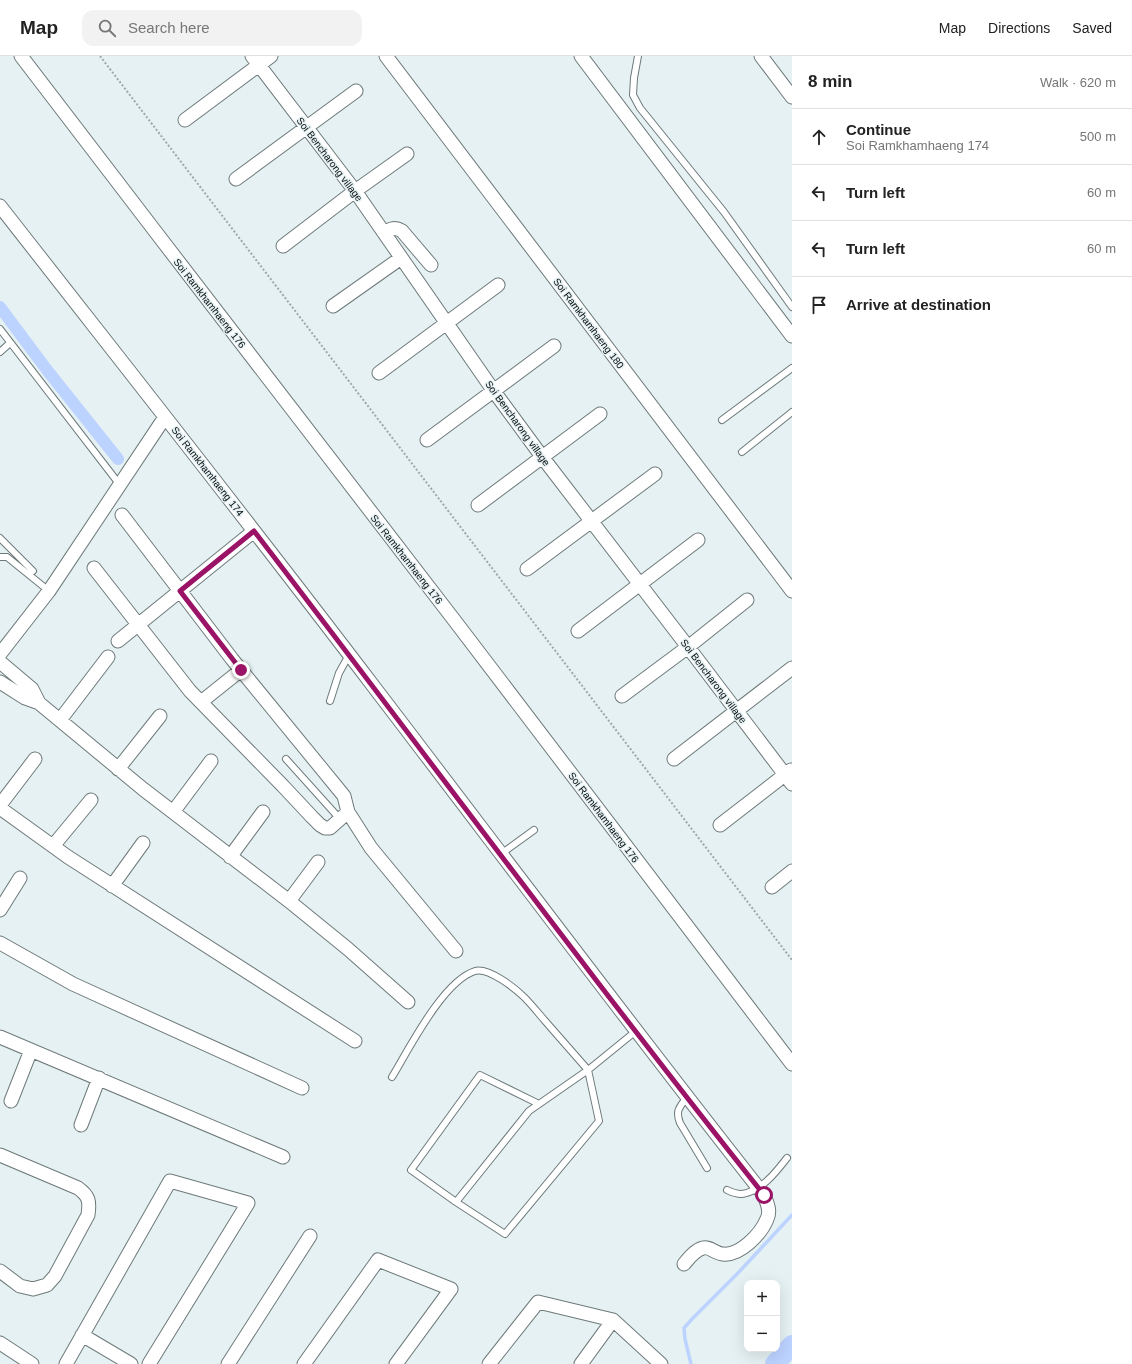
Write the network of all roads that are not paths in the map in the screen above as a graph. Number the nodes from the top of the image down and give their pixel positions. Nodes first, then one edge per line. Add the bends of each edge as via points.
1 (22, 56) edge
2 (271, 56) edge
3 (386, 56) edge
4 (581, 56) edge
5 (638, 56) edge
6 (761, 56) edge
7 (256, 60) edge
8 (356, 91) dead end
9 (792, 97) edge
10 (185, 120) dead end
11 (307, 128) junction
12 (407, 154) dead end
13 (236, 179) dead end
14 (355, 191) junction
15 (0, 206) edge
16 (384, 233) junction
17 (283, 246) dead end
18 (401, 258) junction
19 (431, 265) dead end
20 (498, 285) dead end
21 (333, 306) dead end
22 (792, 307) edge
23 (446, 323) junction
24 (0, 329) edge
25 (792, 336) edge
26 (10, 342) junction
27 (554, 346) dead end
28 (0, 352) edge
29 (792, 368) edge
30 (379, 373) dead end
31 (493, 390) junction
32 (792, 412) edge
33 (600, 414) dead end
34 (166, 417) junction
35 (722, 420) dead end
36 (427, 440) dead end
37 (742, 452) dead end
38 (543, 458) junction
39 (655, 474) dead end
40 (120, 485) junction
41 (478, 505) dead end
42 (122, 515) dead end
43 (591, 521) junction
44 (254, 531) junction
45 (0, 538) edge
46 (698, 540) dead end
47 (0, 550) edge
48 (3, 557) edge
49 (94, 568) dead end
50 (527, 570) dead end
51 (33, 571) dead end
52 (640, 584) junction
53 (49, 591) junction
54 (180, 591) junction
55 (792, 591) edge
56 (747, 600) dead end
57 (138, 624) junction
58 (578, 631) dead end
59 (118, 641) dead end
60 (688, 647) junction
61 (0, 654) edge
62 (349, 654) junction
63 (108, 657) dead end
64 (0, 662) edge
65 (792, 668) edge
66 (241, 670) junction
67 (0, 682) edge
68 (622, 696) dead end
69 (330, 701) dead end
70 (200, 702) junction
71 (39, 703) junction
72 (736, 711) junction
73 (160, 716) dead end
74 (60, 720) junction
75 (35, 759) dead end
76 (286, 759) dead end
77 (674, 759) dead end
78 (211, 761) dead end
79 (118, 769) junction
80 (790, 776) edge
81 (91, 800) dead end
82 (0, 805) edge
83 (0, 808) edge
84 (173, 812) junction
85 (263, 812) dead end
86 (344, 816) junction
87 (720, 825) dead end
88 (534, 830) dead end
89 (143, 843) dead end
90 (53, 846) junction
91 (501, 854) junction
92 (230, 857) junction
93 (318, 862) dead end
94 (792, 871) edge
95 (20, 878) dead end
96 (112, 886) junction
97 (772, 887) dead end
98 (289, 901) junction
99 (0, 910) edge
100 (0, 943) edge
101 (456, 951) dead end
102 (408, 1002) dead end
103 (636, 1031) junction
104 (0, 1037) edge
105 (355, 1041) dead end
106 (31, 1050) junction
107 (792, 1064) edge
108 (588, 1070) junction
109 (392, 1077) dead end
110 (99, 1078) junction
111 (302, 1088) dead end
112 (687, 1097) junction
113 (12, 1101) dead end
114 (539, 1104) junction
115 (81, 1125) dead end
116 (0, 1155) edge
117 (283, 1157) dead end
118 (787, 1158) dead end
119 (707, 1168) dead end
120 (726, 1190) dead end
121 (761, 1191) junction
122 (456, 1202) junction
123 (310, 1236) dead end
124 (684, 1264) dead end
125 (0, 1271) edge
126 (613, 1320) junction
127 (82, 1335) junction
128 (0, 1343) edge
129 (32, 1364) edge
130 (66, 1364) edge
131 (131, 1364) edge
132 (149, 1364) edge
133 (228, 1364) edge
134 (304, 1364) edge
135 (396, 1364) edge
136 (489, 1364) edge
137 (581, 1364) edge
138 (661, 1364) edge

1 - 107 street, Soi Ramkhamhaeng 176
2 - 7 street
3 - 55 street, Soi Ramkhamhaeng 180
4 - 25 street
5 - 22 lane via 633,96 640,108 724,212
6 - 9 street
7 - 10 street
7 - 11 street, Soi Bencharong village
8 - 11 street
11 - 13 street
11 - 14 street, Soi Bencharong village
12 - 14 street
14 - 16 street, Soi Bencharong village
14 - 17 street
15 - 34 street, Soi Ramkhamhaeng 174
16 - 18 street, Soi Bencharong village
16 - 19 street via 397,228
18 - 21 street
18 - 23 street, Soi Bencharong village
20 - 23 street
23 - 30 street
23 - 31 street, Soi Bencharong village
24 - 26 lane
26 - 28 lane
26 - 40 lane
27 - 31 street
29 - 35 lane
31 - 36 street
31 - 38 street, Soi Bencharong village
32 - 37 lane
33 - 38 street
34 - 40 street
34 - 44 street, Soi Ramkhamhaeng 174
38 - 41 street
38 - 43 street, Soi Bencharong village
39 - 43 street
40 - 53 street
42 - 54 street
43 - 50 street
43 - 52 street, Soi Bencharong village
44 - 54 street
44 - 62 street, Soi Ramkhamhaeng 174
45 - 51 lane
46 - 52 street
47 - 48 lane
48 - 53 lane
49 - 57 street
52 - 58 street
52 - 60 street, Soi Bencharong village
53 - 61 street
54 - 57 street
54 - 66 street
56 - 60 street
57 - 59 street
57 - 70 street
60 - 68 street
60 - 72 street, Soi Bencharong village
62 - 69 lane via 339,673
62 - 91 street, Soi Ramkhamhaeng 174
63 - 74 street
64 - 71 street via 32,689
65 - 72 street
66 - 70 street
66 - 86 street via 344,796
67 - 71 street via 25,698
70 - 86 street via 320,825 330,828
71 - 74 street
72 - 77 street
72 - 80 street, Soi Bencharong village
73 - 79 street
74 - 79 street
75 - 82 street
76 - 86 lane
78 - 84 street
79 - 84 street
80 - 87 street
81 - 90 street
83 - 90 street
84 - 92 street
85 - 92 street
86 - 101 street
88 - 91 lane
89 - 96 street
90 - 96 street
91 - 103 street, Soi Ramkhamhaeng 174
92 - 98 street
93 - 98 street
94 - 97 street
95 - 99 street
96 - 105 street
98 - 102 street
100 - 111 street via 80,987
103 - 108 lane
103 - 112 street, Soi Ramkhamhaeng 174
104 - 106 street
106 - 110 street
106 - 113 street
108 - 109 lane via 524,996 502,980 485,971 476,970 464,976 433,1008
108 - 114 lane
108 - 122 lane via 599,1121 505,1234
110 - 115 street
110 - 117 street
112 - 119 lane via 678,1109 677,1115
112 - 121 street, Soi Ramkhamhaeng 174
114 - 122 lane via 529,1111
114 - 122 lane via 480,1075 411,1170
116 - 125 street via 78,1188 86,1193 90,1205 88,1215 55,1276 47,1285 33,1289 20,1286
118 - 121 lane
120 - 121 lane via 737,1194
121 - 124 street via 769,1209 768,1219 756,1236 741,1250 731,1254 701,1248
123 - 133 street
126 - 136 street via 538,1302
126 - 137 street
126 - 138 street
127 - 130 street
127 - 131 street
127 - 132 street via 170,1181 248,1203
128 - 129 street
134 - 135 street via 378,1260 451,1289

